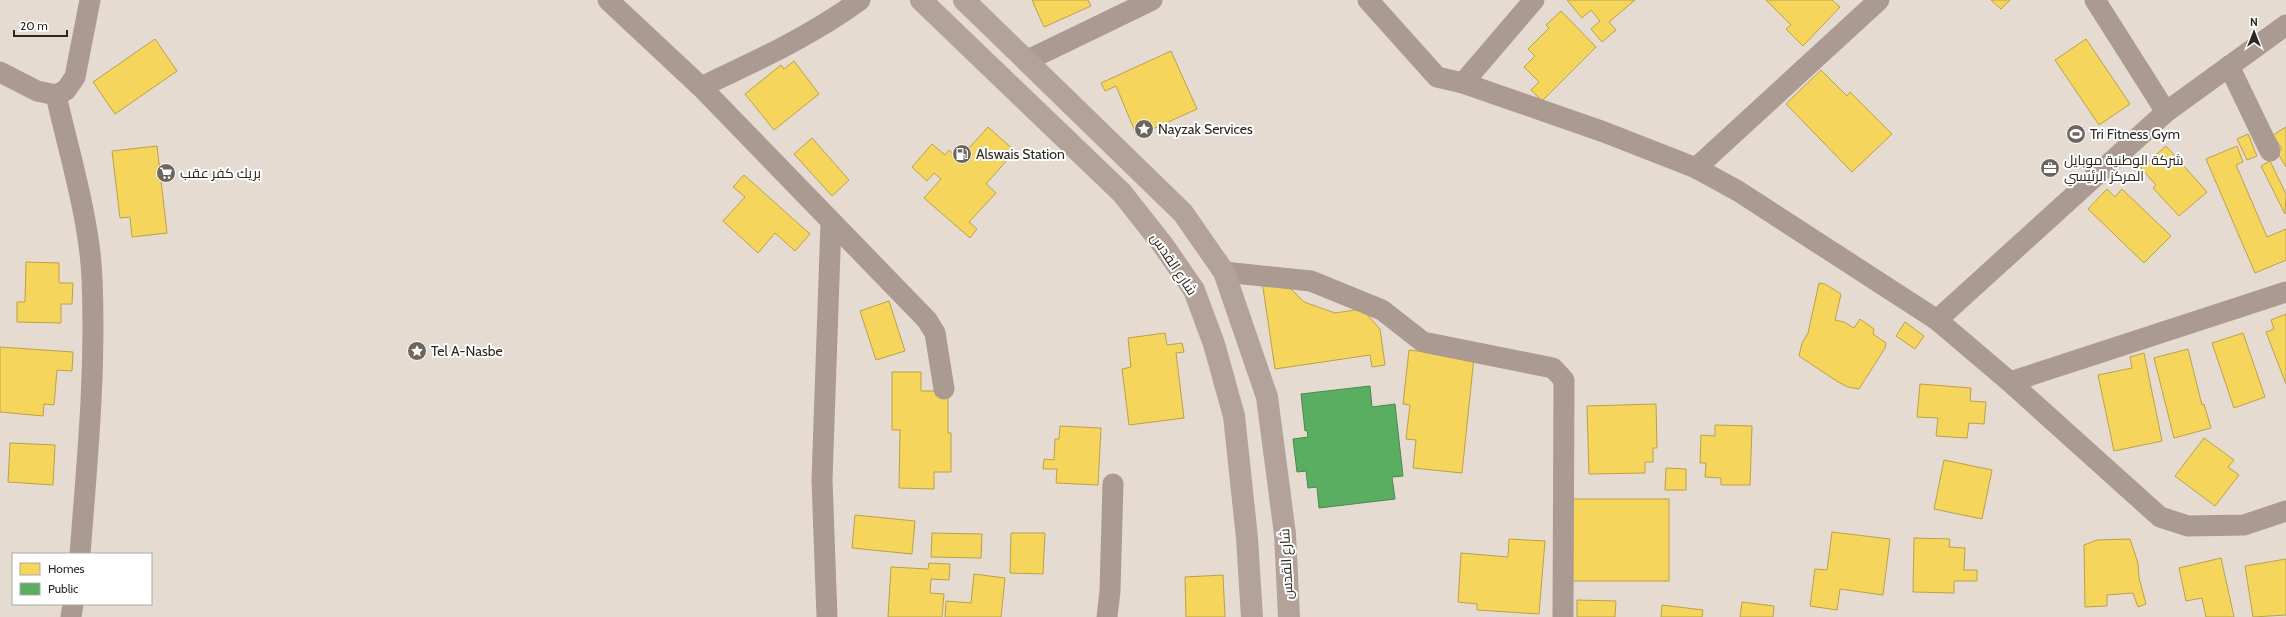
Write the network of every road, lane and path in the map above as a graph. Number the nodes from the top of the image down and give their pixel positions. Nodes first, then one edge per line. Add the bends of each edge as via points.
1 (90, 0) edge
2 (608, 0) edge
3 (860, 0) edge
4 (921, 0) edge
5 (964, 0) edge
6 (1152, 0) edge
7 (1368, 0) edge
8 (1534, 0) edge
9 (1879, 0) edge
10 (2095, 0) edge
11 (2286, 25) edge
12 (1026, 61) junction
13 (2229, 66) junction
14 (0, 72) edge
15 (1463, 83) junction
16 (701, 87) junction
17 (56, 95) junction
18 (2166, 112) junction
19 (2270, 151) dead end
20 (1696, 168) junction
21 (832, 222) junction
22 (1224, 272) junction
23 (2286, 292) edge
24 (1937, 320) junction
25 (2010, 382) junction
26 (944, 389) dead end
27 (1113, 484) dead end
28 (2286, 511) edge
29 (80, 553) edge
30 (73, 605) edge
31 (71, 617) edge
32 (827, 617) edge
33 (1107, 617) edge
34 (1252, 617) edge
35 (1289, 617) edge
36 (1563, 617) edge

1 - 17 street via 75,77 66,90
2 - 16 street
3 - 16 street via 830,22
4 - 34 main road, شارع القدس via 1122,193 1194,290 1214,344 1234,416 1247,538
5 - 12 main road, شارع القدس
6 - 12 street
7 - 15 street via 1438,77
8 - 15 street
9 - 20 street
10 - 18 street
11 - 13 street
12 - 22 main road, شارع القدس via 1182,213
13 - 18 street
13 - 19 street
14 - 17 street via 38,91
15 - 20 street via 1604,132
16 - 21 street
17 - 29 street via 82,210 92,278 92,387
18 - 24 street
20 - 24 street via 1738,191
21 - 26 street via 927,320 935,333
21 - 32 street via 822,480
22 - 35 main road, شارع القدس via 1267,397 1285,534
22 - 36 street via 1311,282 1382,310 1424,342 1553,368 1564,380
23 - 25 street
24 - 25 street
25 - 28 street via 2160,517 2188,526 2244,525
27 - 33 street
30 - 31 street

